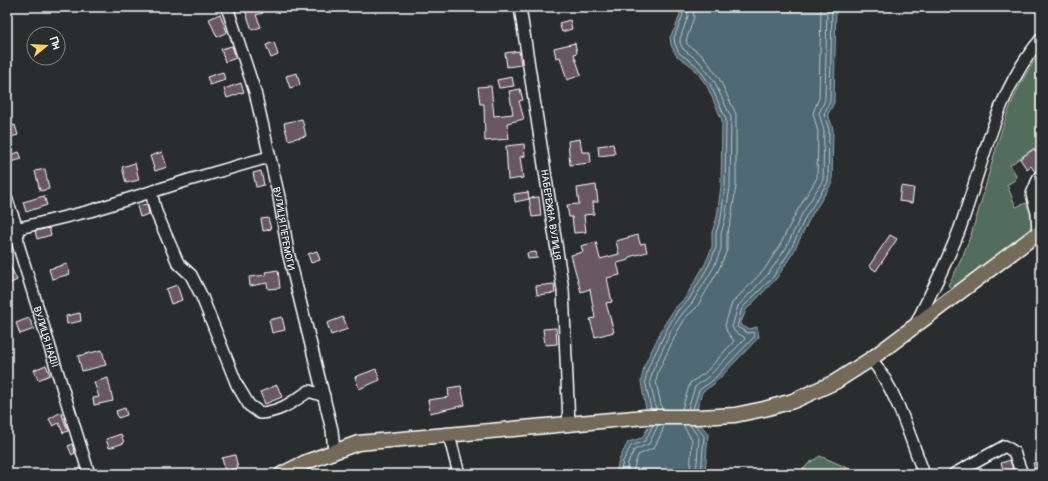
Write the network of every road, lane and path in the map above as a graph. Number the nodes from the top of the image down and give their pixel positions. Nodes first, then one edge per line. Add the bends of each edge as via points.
1 (227, 7) edge
2 (520, 7) edge
3 (1041, 39) edge
4 (269, 157) junction
5 (1039, 177) dead end
6 (151, 192) junction
7 (7, 200) edge
8 (12, 230) edge
9 (1039, 232) edge
10 (915, 325) junction
11 (871, 359) junction
12 (324, 396) junction
13 (569, 424) junction
14 (449, 435) junction
15 (334, 451) junction
16 (89, 474) edge
17 (282, 474) edge
18 (459, 474) edge
19 (924, 474) edge
20 (954, 474) edge
21 (1022, 474) edge

1 - 4 street, ВУЛИЦЯ ПЕРЕМОГИ via 255,92
2 - 13 street, НАБЕРЕЖНА ВУЛИЦЯ via 563,290
3 - 10 street via 1018,69 1004,101 949,257
4 - 6 street
4 - 12 street, ВУЛИЦЯ ПЕРЕМОГИ via 288,252
5 - 9 street via 1032,194
6 - 8 street via 90,211
6 - 12 street via 156,212 178,263 191,275 237,385 249,405 260,413 274,412 309,391
7 - 8 street, ВУЛИЦЯ НАДІЇ
8 - 16 street, ВУЛИЦЯ НАДІЇ
9 - 10 main road
10 - 11 main road
11 - 13 main road via 835,382 793,401 764,409 735,415 645,417
11 - 19 street via 882,372 894,397
12 - 15 street, ВУЛИЦЯ ПЕРЕМОГИ
13 - 14 main road
14 - 15 main road via 370,442
14 - 18 street
15 - 17 main road
20 - 21 street via 1005,446 1014,452

